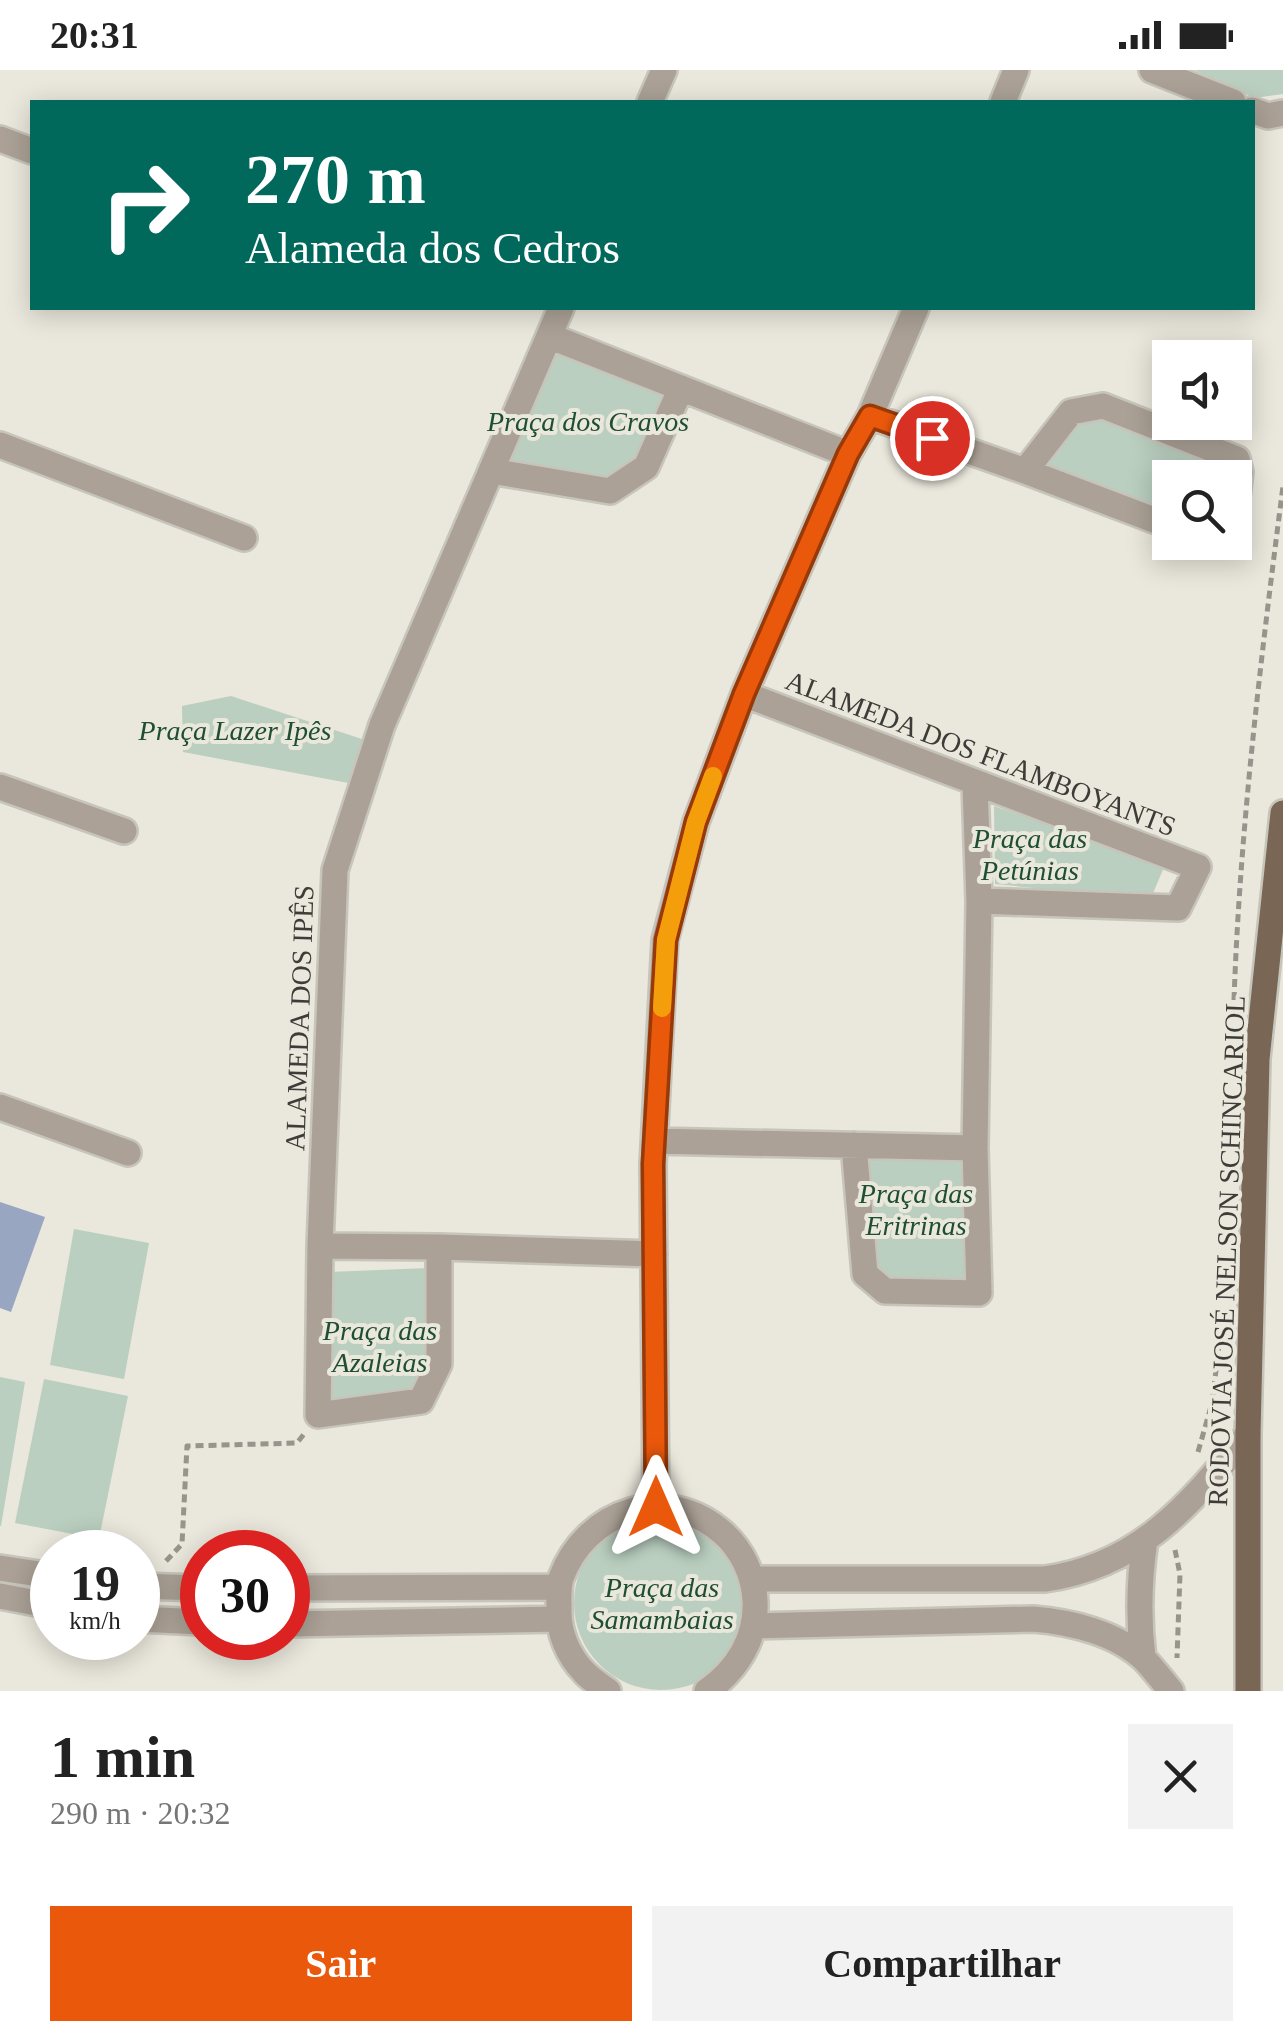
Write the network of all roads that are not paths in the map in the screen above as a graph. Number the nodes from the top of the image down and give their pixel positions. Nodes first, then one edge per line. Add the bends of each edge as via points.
1 (664, 70) edge
2 (1016, 70) edge
3 (1152, 70) edge
4 (1184, 76) edge
5 (651, 100) edge
6 (1003, 100) edge
7 (1229, 100) edge
8 (1255, 111) edge
9 (1283, 112) edge
10 (0, 138) edge
11 (30, 150) edge
12 (561, 310) edge
13 (915, 310) edge
14 (549, 336) junction
15 (681, 388) junction
16 (870, 416) junction
17 (0, 445) edge
18 (848, 454) junction
19 (1237, 460) edge
20 (492, 470) junction
21 (1025, 471) junction
22 (1152, 519) edge
23 (244, 538) dead end
24 (744, 694) junction
25 (975, 784) junction
26 (0, 787) edge
27 (1283, 813) edge
28 (124, 831) dead end
29 (978, 901) junction
30 (0, 1107) edge
31 (654, 1140) junction
32 (854, 1145) junction
33 (975, 1148) junction
34 (128, 1153) dead end
35 (320, 1246) junction
36 (439, 1247) junction
37 (654, 1254) junction
38 (1248, 1434) junction
39 (656, 1507) junction
40 (1145, 1540) junction
41 (0, 1568) edge
42 (30, 1573) edge
43 (752, 1579) junction
44 (160, 1587) edge
45 (559, 1587) junction
46 (170, 1588) junction
47 (180, 1588) edge
48 (310, 1588) edge
49 (0, 1596) edge
50 (30, 1602) edge
51 (558, 1619) junction
52 (160, 1620) edge
53 (170, 1621) junction
54 (180, 1621) edge
55 (310, 1624) edge
56 (754, 1626) junction
57 (1143, 1658) junction
58 (608, 1691) edge
59 (707, 1691) edge
60 (1171, 1691) edge
61 (1248, 1691) edge

1 - 5 street
2 - 6 street
3 - 4 street
4 - 7 street
8 - 9 street
10 - 11 street
12 - 14 street, ALAMEDA DOS IPÊS
13 - 16 street
14 - 15 street
14 - 20 street, ALAMEDA DOS IPÊS
15 - 18 street
15 - 20 street via 646,467 610,490
16 - 18 street
16 - 21 street
17 - 23 street
18 - 24 street
19 - 21 street via 1103,406 1071,412
20 - 35 street, ALAMEDA DOS IPÊS via 382,725 335,870
21 - 22 street
24 - 25 street, ALAMEDA DOS FLAMBOYANTS
24 - 31 street via 696,822 666,940
25 - 29 street
25 - 29 street, ALAMEDA DOS FLAMBOYANTS via 1198,867 1178,908
26 - 28 street
27 - 38 main road, RODOVIA JOSÉ NELSON SCHINCARIOL via 1257,1060
29 - 33 street
30 - 34 street
31 - 32 street
31 - 37 street
32 - 33 street
32 - 33 street via 865,1274 885,1291 979,1293
35 - 36 street
35 - 36 street, ALAMEDA DOS IPÊS via 318,1416 422,1400 439,1364
36 - 37 street
37 - 39 street
38 - 40 street via 1202,1490
38 - 61 main road, RODOVIA JOSÉ NELSON SCHINCARIOL
39 - 43 street via 713,1524 736,1545
39 - 45 street via 624,1512 596,1527 574,1550
40 - 43 street via 1091,1570 1045,1580
40 - 57 street
41 - 42 street
43 - 56 street
44 - 46 street
45 - 48 street
45 - 51 street
46 - 47 street
46 - 53 street
49 - 50 street
51 - 55 street
51 - 58 street via 583,1671
52 - 53 street
53 - 54 street
56 - 57 street via 1061,1622
56 - 59 street via 743,1655
57 - 60 street

